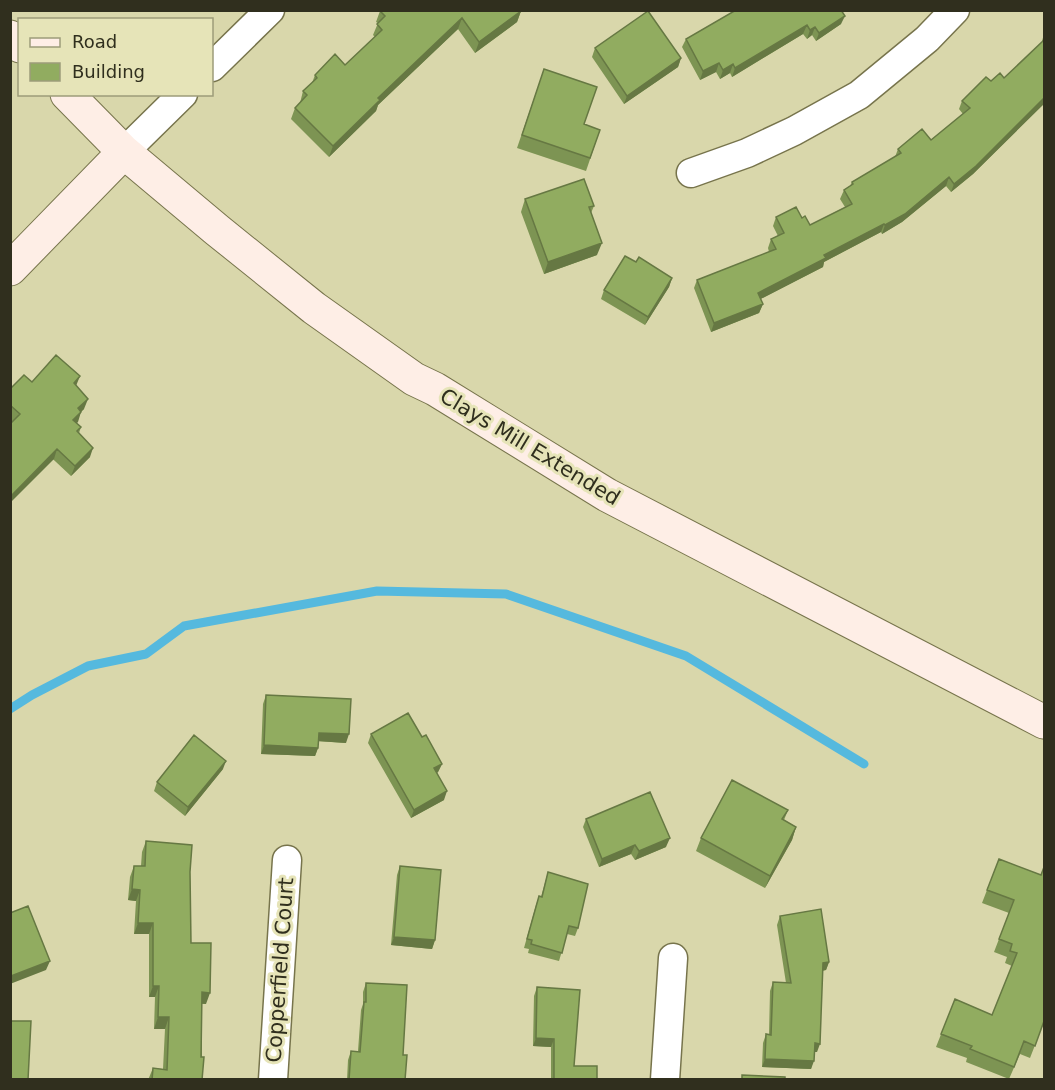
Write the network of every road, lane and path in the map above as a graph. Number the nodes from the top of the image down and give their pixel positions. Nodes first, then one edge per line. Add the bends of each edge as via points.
1 (270, 10) edge
2 (955, 10) edge
3 (213, 66) edge
4 (69, 96) edge
5 (181, 96) edge
6 (124, 152) junction
7 (691, 173) dead end
8 (10, 268) edge
9 (1044, 722) edge
10 (287, 860) dead end
11 (673, 958) dead end
12 (273, 1080) edge
13 (665, 1080) edge

1 - 3 street
2 - 7 street via 927,39 859,94 747,153
4 - 6 main road, Clays Mill Extended
5 - 6 street
6 - 8 main road
6 - 9 main road, Clays Mill Extended via 314,308 414,379 607,495
10 - 12 street, Copperfield Court
11 - 13 street

